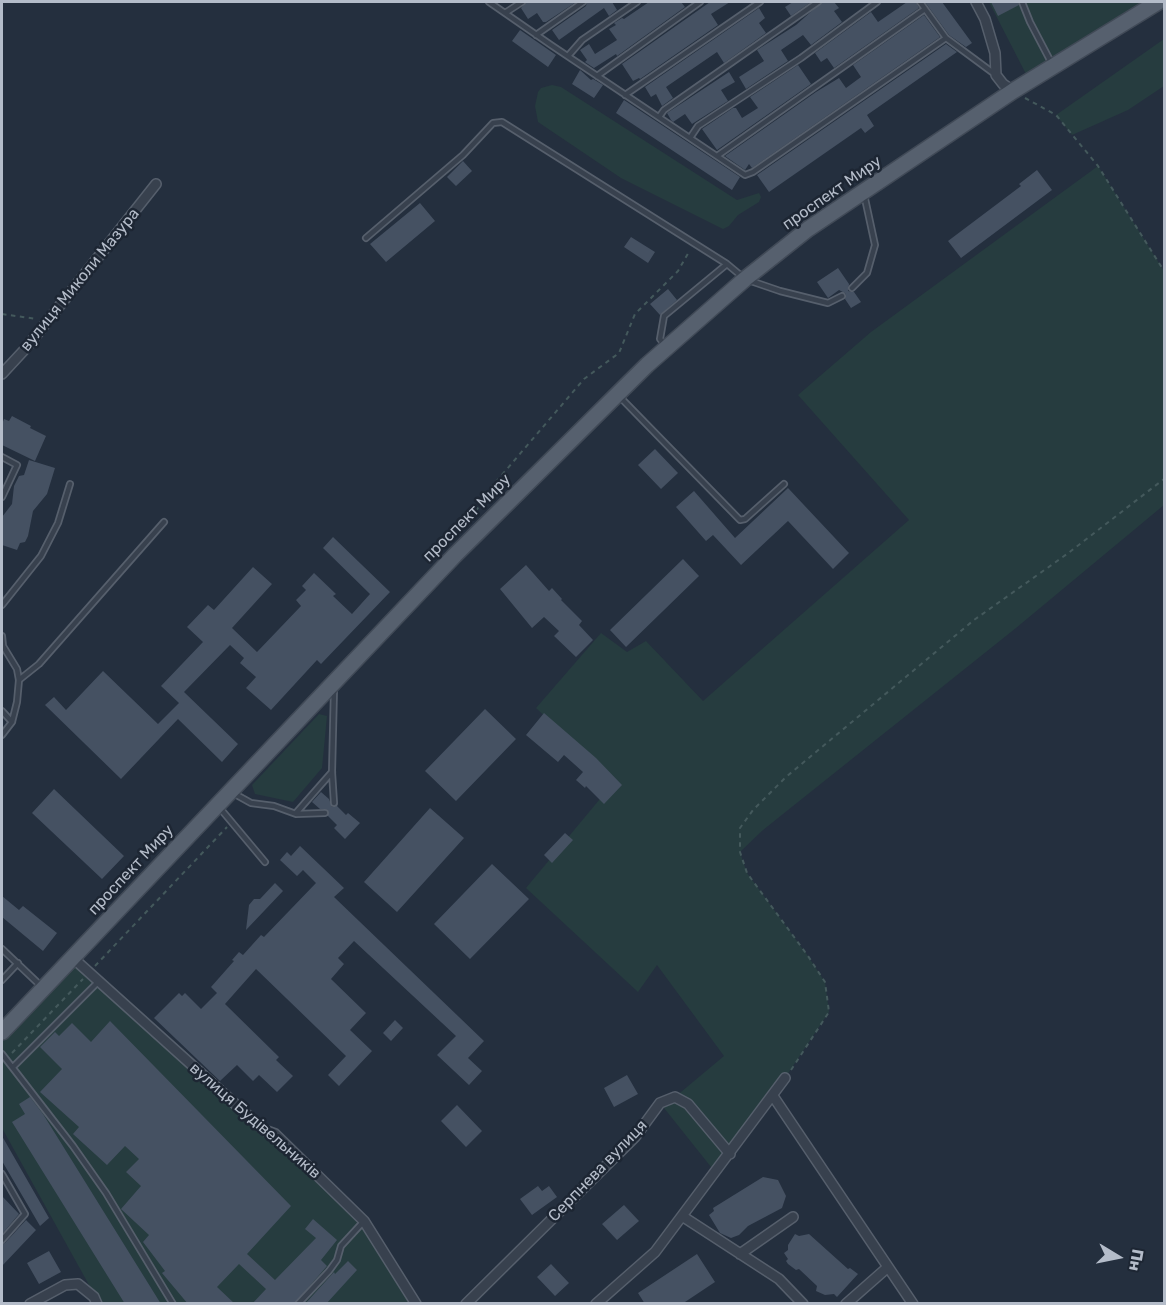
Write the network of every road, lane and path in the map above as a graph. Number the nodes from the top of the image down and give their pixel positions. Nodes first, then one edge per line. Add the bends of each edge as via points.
1 (489, 2) edge
2 (522, 2) edge
3 (583, 2) edge
4 (637, 2) edge
5 (700, 2) edge
6 (759, 2) edge
7 (818, 2) edge
8 (878, 2) edge
9 (920, 2) edge
10 (976, 2) edge
11 (1022, 2) edge
12 (1158, 2) edge
13 (925, 9) junction
14 (505, 13) junction
15 (536, 34) junction
16 (946, 38) junction
17 (568, 56) junction
18 (1053, 66) junction
19 (996, 75) junction
20 (597, 76) junction
21 (1013, 91) junction
22 (626, 95) junction
23 (659, 117) junction
24 (690, 138) junction
25 (717, 156) junction
26 (156, 184) dead end
27 (864, 192) junction
28 (366, 238) dead end
29 (693, 243) junction
30 (727, 264) junction
31 (1164, 271) edge
32 (745, 279) junction
33 (852, 288) dead end
34 (843, 296) dead end
35 (2, 314) edge
36 (48, 321) junction
37 (667, 347) junction
38 (2, 374) edge
39 (617, 394) junction
40 (2, 457) edge
41 (1164, 479) edge
42 (70, 484) dead end
43 (784, 484) dead end
44 (2, 498) edge
45 (164, 522) dead end
46 (466, 527) dead end
47 (2, 605) edge
48 (2, 636) edge
49 (20, 680) junction
50 (334, 682) junction
51 (2, 711) edge
52 (7, 716) junction
53 (2, 722) edge
54 (12, 722) junction
55 (2, 735) edge
56 (332, 772) junction
57 (230, 791) junction
58 (334, 803) dead end
59 (217, 805) junction
60 (325, 813) dead end
61 (296, 814) junction
62 (232, 822) junction
63 (265, 862) dead end
64 (2, 949) edge
65 (73, 957) junction
66 (18, 963) junction
67 (89, 973) junction
68 (2, 980) edge
69 (99, 981) junction
70 (43, 989) junction
71 (2, 1032) edge
72 (2, 1054) edge
73 (6, 1059) junction
74 (13, 1067) junction
75 (785, 1078) joint
76 (772, 1096) junction
77 (730, 1154) junction
78 (2, 1174) edge
79 (8, 1185) junction
80 (2, 1191) edge
81 (682, 1216) junction
82 (793, 1217) dead end
83 (364, 1221) junction
84 (2, 1240) edge
85 (740, 1254) junction
86 (888, 1267) junction
87 (607, 1294) junction
88 (30, 1304) edge
89 (97, 1304) edge
90 (173, 1304) edge
91 (298, 1304) edge
92 (416, 1304) edge
93 (466, 1304) edge
94 (596, 1304) edge
95 (614, 1304) edge
96 (803, 1304) edge
97 (846, 1304) edge
98 (913, 1304) edge

1 - 14 lane
2 - 14 lane
3 - 15 lane
4 - 17 lane via 582,40
5 - 20 lane
6 - 22 lane
7 - 23 lane
8 - 24 lane via 698,126
9 - 13 lane
10 - 19 street via 995,53
11 - 18 lane
12 - 18 main road, проспект Миру
13 - 16 lane
13 - 25 lane
14 - 15 lane
15 - 17 lane
16 - 19 lane
16 - 25 lane via 753,172 745,175
17 - 20 lane
18 - 21 main road, проспект Миру
19 - 21 street
20 - 22 lane
21 - 27 main road, проспект Миру
21 - 31 path via 1056,115 1098,166
22 - 23 lane
23 - 24 lane
24 - 25 lane
26 - 36 street, вулиця Миколи Мазура
27 - 32 main road, проспект Миру via 808,229
27 - 33 lane via 875,245 867,273
28 - 29 lane via 463,155 493,123 502,122
29 - 30 lane
29 - 46 path via 678,271 635,315 619,353 584,380 489,490
30 - 32 lane
30 - 37 lane via 664,316 660,339
32 - 34 lane via 828,303
32 - 37 main road, проспект Миру
35 - 36 path
36 - 38 street, вулиця Миколи Мазура
37 - 39 main road, проспект Миру
39 - 43 lane via 740,520
39 - 50 main road, проспект Миру
40 - 44 lane via 17,465
41 - 75 path via 974,620 786,777 740,828 740,852 747,873 825,982 829,1012
42 - 47 lane via 58,523 41,556
45 - 49 lane via 39,664
48 - 49 lane
49 - 54 lane
50 - 56 lane
50 - 57 main road, проспект Миру
51 - 52 lane
52 - 53 lane
52 - 54 lane
54 - 55 lane
56 - 58 lane
56 - 61 lane
57 - 59 main road, проспект Миру
57 - 61 lane via 251,803
59 - 62 lane
59 - 65 main road, проспект Миру
60 - 61 lane
62 - 63 lane
62 - 67 path
64 - 66 lane
65 - 67 street, вулиця Будівельників
65 - 70 main road, проспект Миру
66 - 68 lane
66 - 70 lane
67 - 69 street, вулиця Будівельників
67 - 73 path
69 - 74 lane
69 - 83 street, вулиця Будівельників via 264,1130 274,1134
70 - 71 main road, проспект Миру
72 - 73 lane
73 - 74 lane
74 - 90 lane via 106,1193
75 - 76 street
76 - 77 street
76 - 86 street
77 - 81 street
77 - 93 street, Серпнева вулиця via 688,1104 675,1097 660,1104 635,1137
78 - 79 lane
79 - 80 lane
79 - 84 lane via 25,1214
81 - 85 street
81 - 87 street via 655,1252
82 - 85 street
83 - 91 lane via 341,1245 329,1271
83 - 92 street, вулиця Будівельників
85 - 96 street via 778,1279
86 - 97 street
86 - 98 street
87 - 94 street
87 - 95 street
88 - 89 street via 65,1285 78,1284

